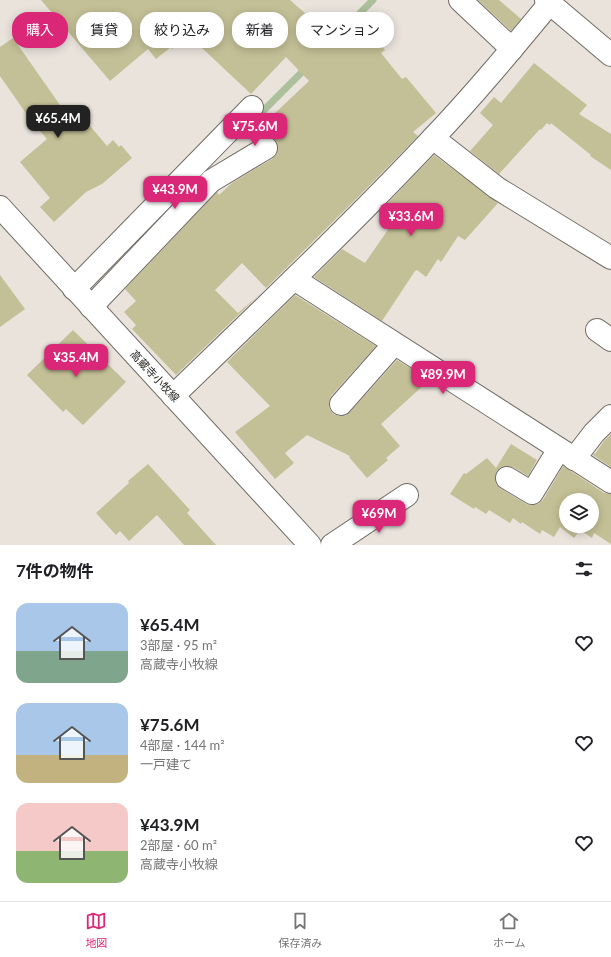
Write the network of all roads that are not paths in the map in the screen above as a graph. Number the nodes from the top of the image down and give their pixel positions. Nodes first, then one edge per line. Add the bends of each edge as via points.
1 (460, 0) edge
2 (548, 2) edge
3 (512, 49) junction
4 (611, 55) edge
5 (252, 107) dead end
6 (433, 138) junction
7 (266, 148) dead end
8 (0, 207) edge
9 (611, 258) edge
10 (294, 279) junction
11 (74, 289) junction
12 (91, 307) junction
13 (394, 344) junction
14 (173, 396) junction
15 (341, 404) dead end
16 (611, 416) edge
17 (567, 454) junction
18 (507, 478) dead end
19 (611, 482) edge
20 (407, 495) dead end
21 (310, 545) edge
22 (332, 545) edge

1 - 3 street
2 - 3 street
2 - 4 street
3 - 6 street
5 - 11 street
6 - 9 street via 497,188
6 - 10 street
7 - 12 street via 211,181
8 - 11 street, 高蔵寺小牧線
10 - 13 street
10 - 14 street
11 - 12 street, 高蔵寺小牧線
12 - 14 street, 高蔵寺小牧線
13 - 15 street
13 - 17 street
14 - 21 street, 高蔵寺小牧線
16 - 17 street via 594,434
17 - 18 street via 532,493
17 - 19 street
20 - 22 street

